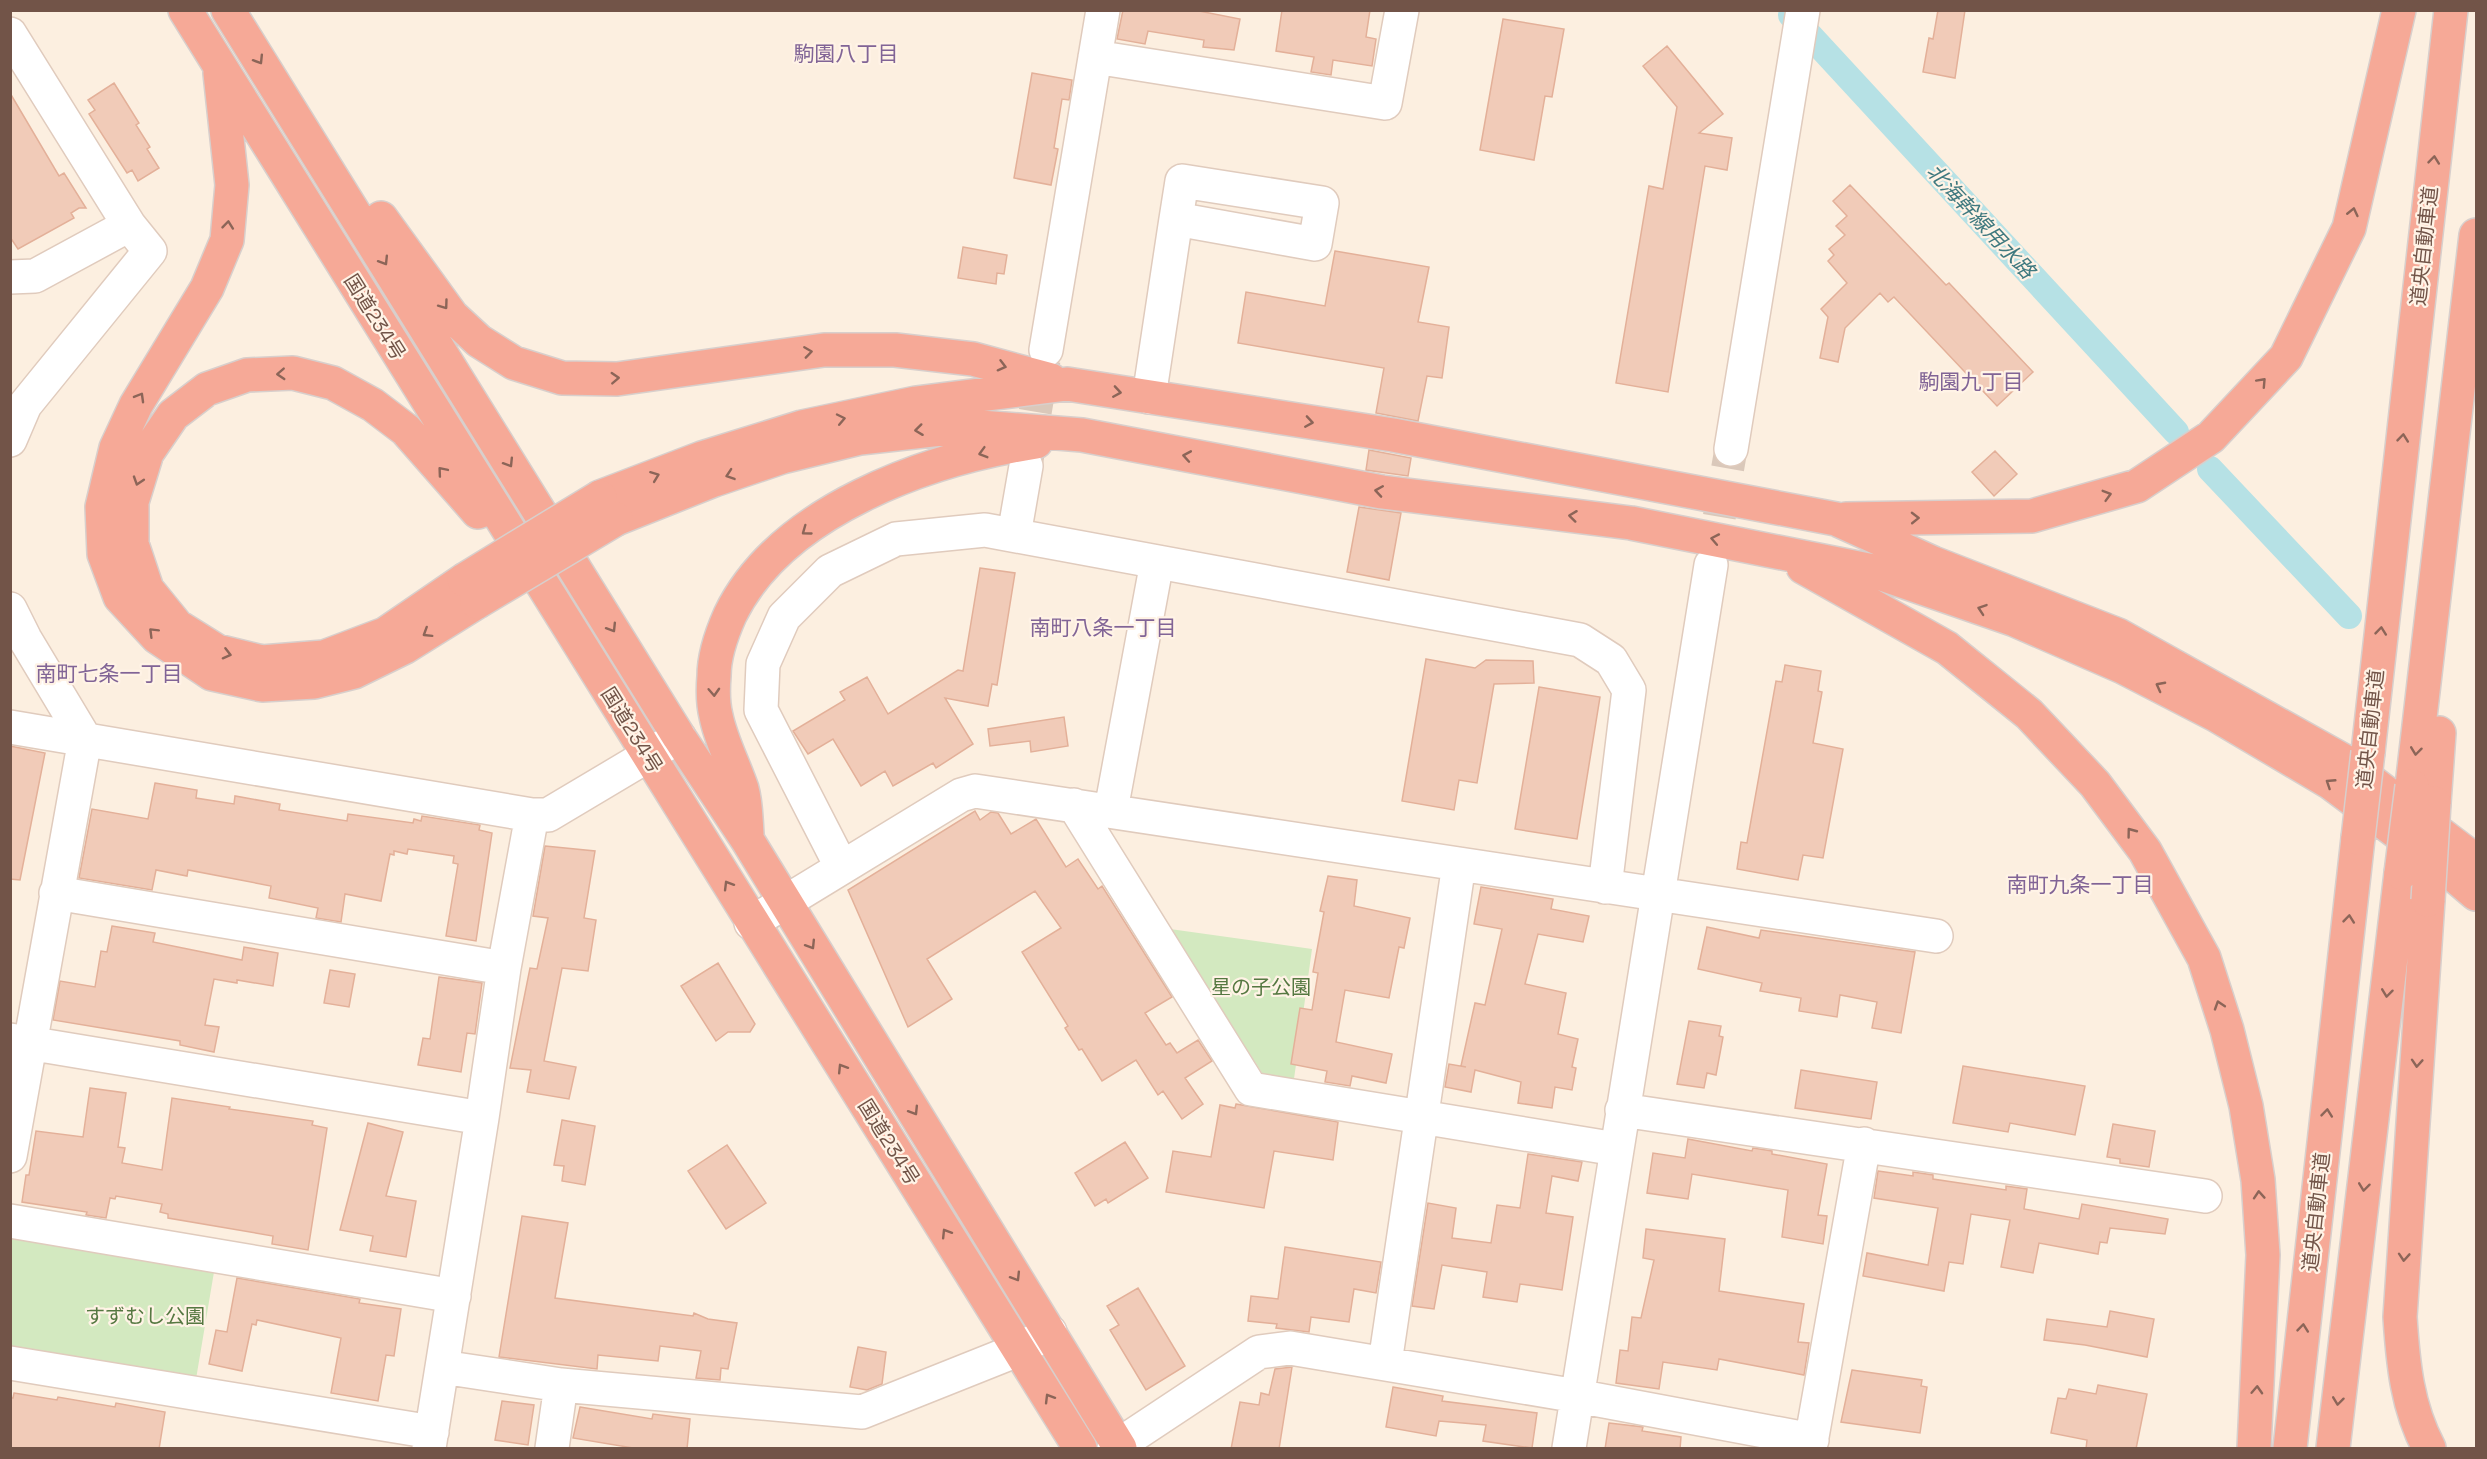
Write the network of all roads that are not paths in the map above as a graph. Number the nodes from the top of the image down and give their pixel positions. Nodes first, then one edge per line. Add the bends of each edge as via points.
1 (185, 10) edge
2 (228, 10) edge
3 (1103, 10) edge
4 (1402, 10) edge
5 (1803, 10) edge
6 (2399, 10) edge
7 (2451, 10) edge
8 (10, 34) edge
9 (1095, 57) junction
10 (220, 67) junction
11 (291, 111) junction
12 (1176, 219) dead end
13 (129, 225) junction
14 (2476, 235) edge
15 (10, 277) edge
16 (1046, 350) tunnel mouth
17 (1067, 384) junction
18 (1149, 397) junction
19 (18, 404) edge
20 (1082, 435) junction
21 (10, 440) edge
22 (1731, 450) tunnel mouth
23 (1026, 466) tunnel mouth
24 (608, 508) junction
25 (1836, 519) junction
26 (1014, 535) junction
27 (1772, 551) junction
28 (525, 560) junction
29 (1157, 562) junction
30 (1711, 565) tunnel mouth
31 (470, 591) junction
32 (10, 609) edge
33 (10, 727) edge
34 (679, 736) junction
35 (85, 739) junction
36 (648, 755) junction
37 (2423, 794) junction
38 (1074, 805) junction
39 (1111, 810) junction
40 (532, 815) junction
41 (748, 841) junction
42 (2476, 861) edge
43 (1459, 864) junction
44 (841, 866) junction
45 (1605, 887) junction
46 (56, 893) junction
47 (1658, 894) junction
48 (2476, 894) edge
49 (784, 902) junction
50 (751, 923) junction
51 (1936, 936) dead end
52 (504, 968) junction
53 (20, 1041) edge
54 (1623, 1110) junction
55 (1423, 1116) junction
56 (483, 1118) junction
57 (1864, 1144) junction
58 (1616, 1149) junction
59 (10, 1156) edge
60 (2205, 1196) dead end
61 (10, 1221) edge
62 (454, 1296) junction
63 (1050, 1332) junction
64 (1020, 1349) junction
65 (10, 1363) edge
66 (1385, 1363) junction
67 (442, 1367) junction
68 (561, 1385) junction
69 (1577, 1396) junction
70 (431, 1440) edge
71 (1811, 1444) edge
72 (1118, 1448) edge
73 (552, 1449) edge
74 (1080, 1449) edge
75 (1569, 1449) edge
76 (2254, 1449) edge
77 (2289, 1449) edge
78 (2332, 1449) edge
79 (2429, 1449) edge

1 - 10 highway, 国道234号
2 -> 11 highway, 国道234号
3 - 9 street
4 - 9 street via 1385,103
5 - 22 street
25 -> 6 highway via 2032,516 2137,486 2211,437 2286,357 2349,228
77 -> 7 highway, 道央自動車道, bridge
8 - 13 street
9 - 16 street
10 - 28 highway, 国道234号
31 -> 10 highway via 405,647 354,672 314,682 262,685 213,674 157,638 120,597 104,554 102,507 116,448 136,405 207,288 226,240 232,185
11 -> 17 highway via 381,219 452,316 478,341 514,363 562,378 617,379 824,350 895,350 973,358
11 -> 34 highway, 国道234号
12 - 18 street
13 - 15 street via 35,276
13 - 19 street via 150,251
14 -> 37 highway
17 -> 18 highway
24 -> 17 highway via 702,458 802,428 916,403
18 -> 25 highway via 1393,435
19 - 21 street
20 -> 24 highway via 968,426 860,438
27 -> 20 highway via 1631,523 1382,492
20 -> 41 highway via 1009,446 887,484 841,506 766,564 740,596 722,633 713,673 716,716 742,791
23 - 26 street
24 - 31 highway, bridge
25 - 42 highway via 1933,563 2118,635 2344,761
26 - 29 street
26 - 44 street via 985,530 896,539 830,571 784,617 763,664 761,710
48 -> 27 highway via 2331,783 2216,715 2123,667 2015,620 1873,571
76 -> 27 highway via 2263,1255 2258,1180 2246,1106 2204,958 2145,850 2096,784 2029,714 1947,648
28 -> 31 highway via 406,430 373,405 333,383 293,373 247,375 207,389 173,416 147,453 132,502 132,544 147,588 177,626 217,651 262,662 324,657 385,634
28 - 36 highway, 国道234号
29 - 39 street
29 - 45 street via 1580,640 1611,660 1629,690
30 - 47 street
32 - 35 street
33 - 35 street
34 - 36 street
34 - 41 highway, 国道234号
35 - 40 street
35 - 46 street
36 - 40 street via 548,815
50 -> 36 highway, 国道234号
37 -> 78 highway, bridge via 2401,873
37 -> 79 highway, bridge via 2428,900 2400,1317 2404,1375 2420,1432
38 - 39 street
38 - 44 street via 975,791 961,795
38 - 55 street via 1251,1089
39 - 43 street
40 - 52 street
41 - 49 highway, 国道234号
43 - 45 street
43 - 55 street
44 - 49 street
45 - 47 street
46 - 52 street
46 - 53 street
47 - 51 street
47 - 54 street
49 - 50 street
49 -> 63 highway, 国道234号
64 -> 50 highway, 国道234号
52 - 56 street
53 - 56 street
53 - 59 street
54 - 57 street
54 - 58 street
55 - 58 street
55 - 66 street
56 - 62 street
57 - 60 street
57 - 71 street
58 - 69 street
61 - 62 street
62 - 67 street
63 - 64 street
63 - 72 highway, 国道234号
64 - 68 street via 862,1412
74 -> 64 highway, 国道234号
65 - 70 street
66 - 69 street
66 - 72 street via 1290,1348 1259,1352
67 - 68 street
67 - 70 street
68 - 73 street
69 - 71 street
69 - 75 street

